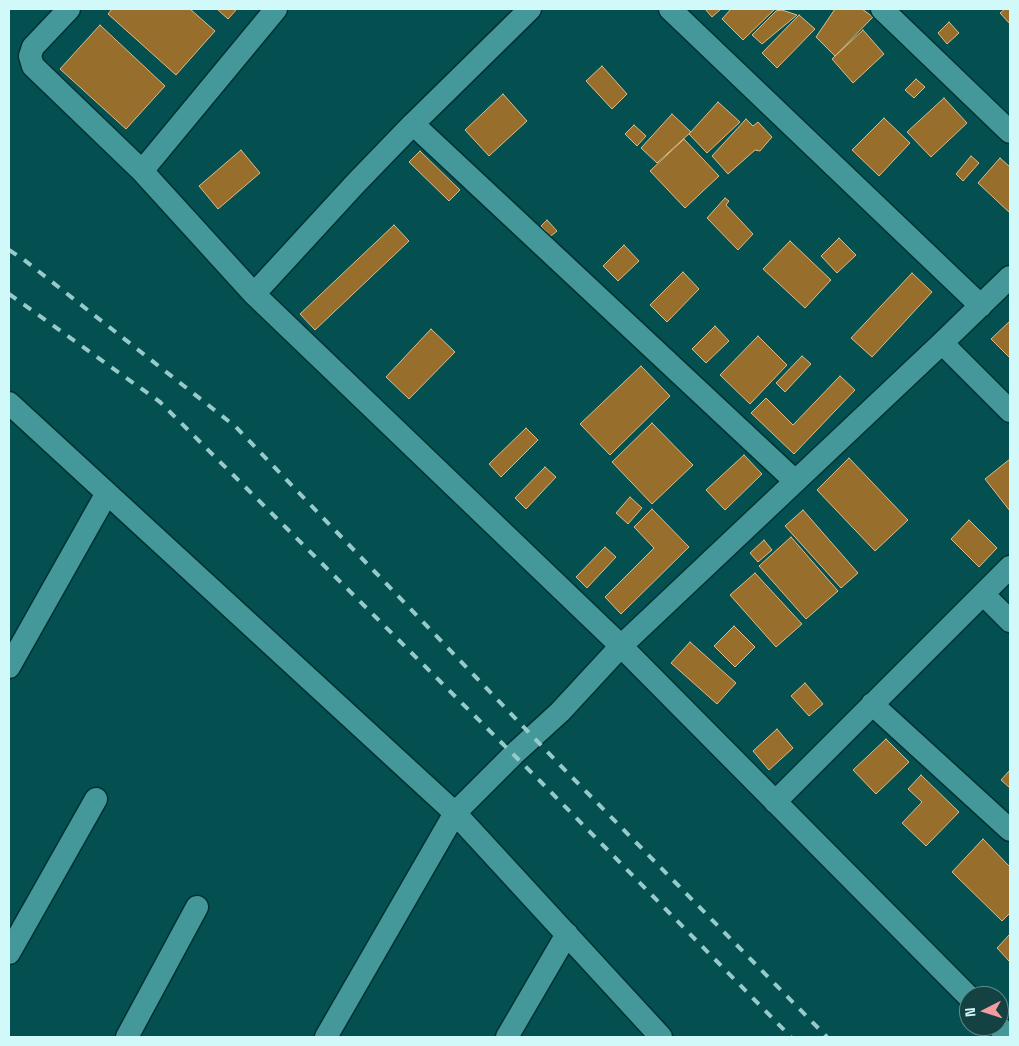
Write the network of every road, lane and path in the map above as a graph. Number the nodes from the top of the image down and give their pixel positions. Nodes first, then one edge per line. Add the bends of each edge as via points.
1 (69, 9) edge
2 (276, 9) edge
3 (530, 9) edge
4 (670, 9) edge
5 (882, 9) edge
6 (413, 124) junction
7 (1010, 132) edge
8 (142, 171) junction
9 (1010, 277) edge
10 (254, 294) junction
11 (981, 306) junction
12 (942, 343) junction
13 (9, 403) edge
14 (1010, 411) edge
15 (795, 481) junction
16 (107, 493) junction
17 (1010, 566) edge
18 (983, 594) junction
19 (1010, 621) edge
20 (621, 646) junction
21 (9, 667) edge
22 (872, 704) junction
23 (96, 799) dead end
24 (775, 802) junction
25 (455, 813) junction
26 (1010, 830) edge
27 (197, 908) dead end
28 (567, 934) junction
29 (9, 953) edge
30 (959, 987) edge
31 (127, 1037) edge
32 (326, 1037) edge
33 (508, 1037) edge
34 (661, 1037) edge

1 - 8 street via 33,47 30,56 33,66
2 - 8 street
3 - 6 street
4 - 11 street
5 - 7 street
6 - 10 street
6 - 15 street
8 - 10 street
9 - 11 street
10 - 20 street
11 - 12 street
12 - 14 street
12 - 15 street
13 - 16 street
15 - 20 street
16 - 21 street
16 - 25 street
17 - 18 street
18 - 19 street
18 - 22 street
20 - 24 street
20 - 25 street via 560,712
22 - 24 street
22 - 26 street
23 - 29 street
24 - 30 street
25 - 28 street
25 - 32 street
27 - 31 street
28 - 33 street
28 - 34 street

